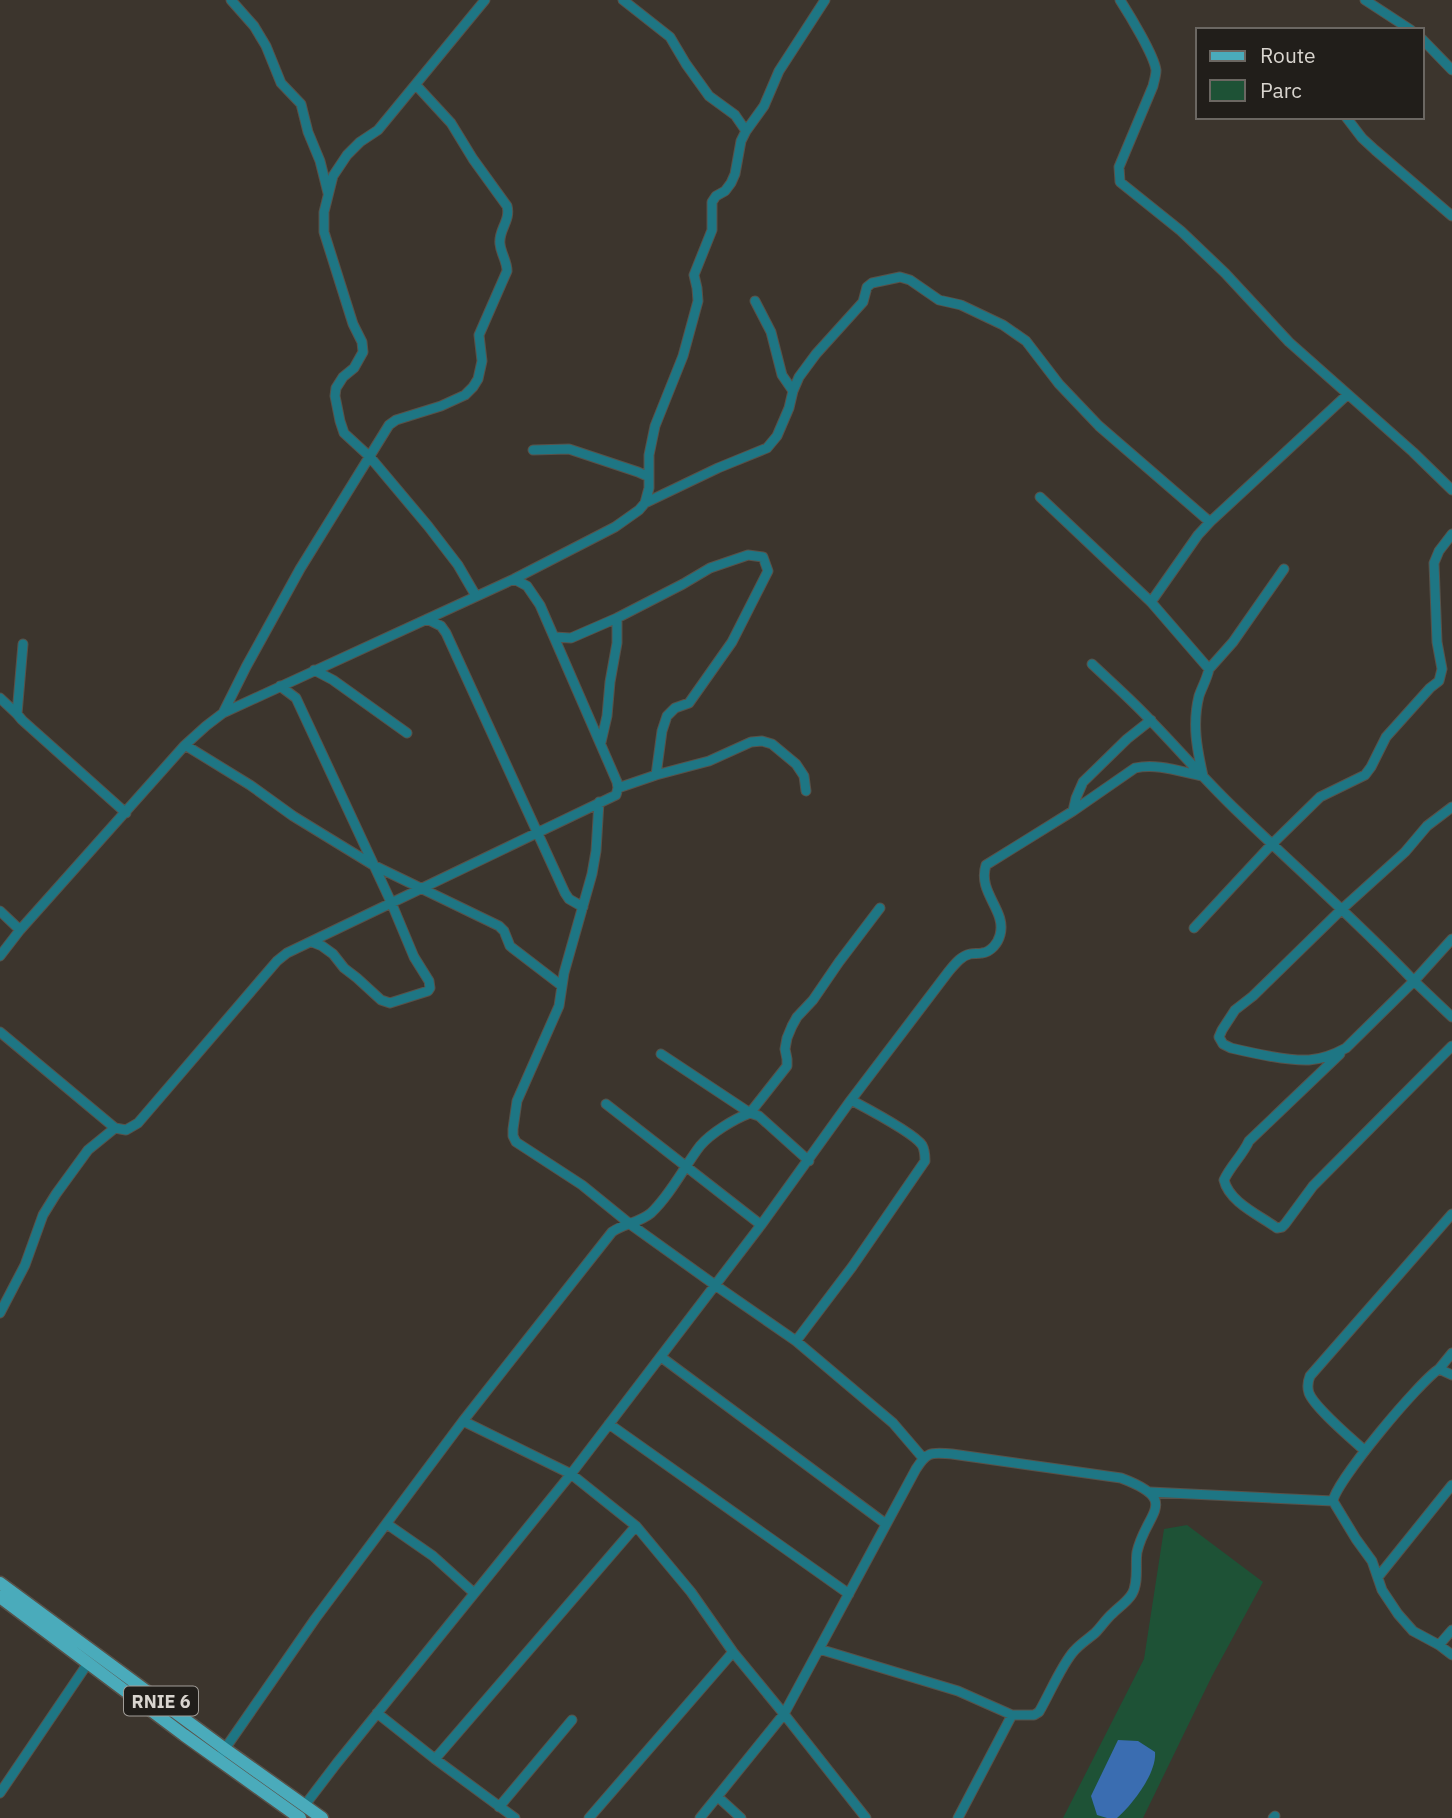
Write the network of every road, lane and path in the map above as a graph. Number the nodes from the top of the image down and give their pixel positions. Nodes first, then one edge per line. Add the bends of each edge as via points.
1 (231, 0) edge
2 (485, 0) edge
3 (623, 0) edge
4 (825, 0) edge
5 (1120, 0) edge
6 (1366, 0) edge
7 (1408, 28) edge
8 (1424, 40) edge
9 (1452, 70) edge
10 (416, 85) junction
11 (1348, 119) edge
12 (746, 131) junction
13 (329, 194) junction
14 (1452, 216) edge
15 (755, 301) dead end
16 (793, 391) junction
17 (1347, 394) junction
18 (533, 450) dead end
19 (370, 457) junction
20 (649, 477) junction
21 (1452, 490) edge
22 (1040, 497) dead end
23 (646, 503) junction
24 (1210, 522) junction
25 (1452, 534) edge
26 (1284, 569) dead end
27 (514, 579) junction
28 (476, 596) junction
29 (1151, 602) junction
30 (617, 618) junction
31 (427, 619) junction
32 (554, 637) junction
33 (23, 644) dead end
34 (1092, 664) dead end
35 (1209, 669) junction
36 (314, 670) junction
37 (280, 686) junction
38 (0, 698) edge
39 (223, 713) junction
40 (17, 714) junction
41 (1151, 720) junction
42 (407, 733) dead end
43 (601, 742) junction
44 (185, 746) junction
45 (656, 775) junction
46 (1203, 776) junction
47 (618, 789) junction
48 (806, 791) dead end
49 (600, 802) junction
50 (1452, 807) edge
51 (1073, 811) junction
52 (125, 813) junction
53 (536, 833) junction
54 (1272, 844) junction
55 (373, 865) junction
56 (421, 888) junction
57 (391, 902) junction
58 (583, 907) junction
59 (880, 908) dead end
60 (1342, 909) junction
61 (0, 911) edge
62 (1194, 928) dead end
63 (20, 930) junction
64 (1452, 939) edge
65 (312, 942) junction
66 (0, 956) edge
67 (1414, 981) junction
68 (562, 986) junction
69 (1452, 1017) edge
70 (0, 1032) edge
71 (1452, 1046) edge
72 (1346, 1048) junction
73 (661, 1054) dead end
74 (851, 1100) junction
75 (606, 1104) dead end
76 (750, 1113) junction
77 (115, 1128) junction
78 (808, 1161) junction
79 (687, 1167) junction
80 (1452, 1214) edge
81 (631, 1224) junction
82 (761, 1225) junction
83 (715, 1286) junction
84 (0, 1313) edge
85 (796, 1341) junction
86 (1452, 1353) edge
87 (660, 1357) junction
88 (1440, 1369) junction
89 (1452, 1375) edge
90 (463, 1422) junction
91 (609, 1424) junction
92 (1365, 1451) junction
93 (923, 1458) junction
94 (571, 1474) junction
95 (1452, 1485) edge
96 (1150, 1492) junction
97 (1334, 1501) junction
98 (387, 1524) junction
99 (886, 1524) junction
100 (636, 1526) junction
101 (1378, 1577) junction
102 (0, 1583) edge
103 (474, 1593) junction
104 (849, 1594) junction
105 (0, 1597) edge
106 (1452, 1630) edge
107 (1439, 1645) junction
108 (819, 1649) junction
109 (733, 1652) junction
110 (1452, 1655) edge
111 (88, 1663) junction
112 (377, 1713) junction
113 (784, 1714) junction
114 (1012, 1715) junction
115 (572, 1720) dead end
116 (222, 1754) junction
117 (435, 1759) junction
118 (0, 1793) edge
119 (718, 1797) junction
120 (305, 1805) junction
121 (499, 1807) junction
122 (300, 1818) edge
123 (322, 1818) edge
124 (515, 1818) edge
125 (589, 1818) edge
126 (700, 1818) edge
127 (741, 1818) edge
128 (866, 1818) edge
129 (958, 1818) edge

1 - 13 street via 254,26 281,83 301,104
2 - 10 street
3 - 12 street via 670,37 709,96 735,115
4 - 12 street
5 - 17 street via 1156,75 1119,167 1120,182 1181,231 1289,342
6 - 7 street
8 - 9 street
10 - 13 street via 378,130 347,155 333,176
10 - 19 street via 451,123 507,206 500,243 507,271 479,335 482,361 473,387 441,406 396,420
11 - 14 street via 1362,138
12 - 20 street via 731,184 712,202 712,230 694,275 698,301 683,356 655,426
13 - 19 street via 324,232 363,352 335,396 344,433
15 - 16 street via 771,332 782,375
16 - 23 street via 777,436 767,447
16 - 24 street via 817,354 863,302 867,287 906,278 939,300 961,305 1026,341 1099,426
17 - 21 street
17 - 24 street
18 - 20 street via 569,449
19 - 28 street via 458,565
19 - 39 street via 300,569
20 - 23 street
22 - 29 street
23 - 27 street via 615,527
24 - 29 street
25 - 54 street via 1434,563 1442,669 1439,681 1386,737 1365,775 1320,797
26 - 35 street
27 - 28 street
27 - 32 street via 534,594
28 - 31 street
29 - 35 street
30 - 32 street via 571,638
30 - 43 street
30 - 45 street via 710,568 748,555 765,560 768,571 732,642 689,703 667,716
31 - 36 street
31 - 53 street via 446,633
32 - 43 street
33 - 40 street
34 - 41 street
35 - 46 street via 1195,724
36 - 37 street
36 - 42 street
37 - 39 street
37 - 55 street via 296,698
38 - 40 street
39 - 44 street
40 - 52 street
41 - 46 street
41 - 51 street via 1083,782
43 - 47 street
44 - 52 street
44 - 55 street
45 - 47 street
45 - 48 street via 762,741 796,764
46 - 51 street via 1161,767 1135,768
46 - 54 street
47 - 49 street via 616,795
49 - 53 street
49 - 58 street via 596,851
50 - 60 street
51 - 74 street via 986,865 984,884 1002,923 996,944 988,952 960,959 948,971
52 - 63 street
53 - 56 street
53 - 58 street via 565,894
54 - 60 street
54 - 62 street
55 - 56 street
55 - 57 street
56 - 57 street
56 - 68 street via 499,926 510,946
57 - 65 street
57 - 65 street via 430,985 428,991 390,1003 381,1000 333,954
58 - 68 street
59 - 76 street via 797,1017 787,1038 787,1066
60 - 67 street
60 - 72 street via 1235,1010 1219,1037 1223,1044 1243,1051 1310,1060
61 - 63 street
63 - 66 street
64 - 67 street
65 - 77 street via 277,961 138,1123 126,1130
67 - 69 street
67 - 72 street
68 - 81 street via 559,1006 517,1101 513,1136
70 - 77 street
71 - 72 street via 1277,1228 1235,1198 1224,1180 1249,1141
73 - 76 street
74 - 78 street
74 - 85 street via 918,1141 925,1161
75 - 79 street
76 - 78 street
76 - 79 street via 702,1144
77 - 84 street via 88,1150 56,1194
78 - 82 street
79 - 81 street via 654,1210
79 - 82 street
80 - 92 street via 1310,1376 1309,1392 1315,1405
81 - 83 street
81 - 90 street via 619,1227 604,1240
82 - 83 street
83 - 85 street
83 - 87 street
85 - 93 street via 893,1423
86 - 88 street
87 - 91 street
87 - 99 street
88 - 89 street
88 - 92 street
90 - 94 street
90 - 98 street
91 - 94 street
91 - 104 street
92 - 97 street
93 - 96 street via 930,1452 953,1454 1121,1478
93 - 99 street
94 - 100 street
94 - 103 street
95 - 101 street
96 - 97 street
96 - 114 street via 1156,1508 1138,1549 1129,1598 1073,1652 1040,1712
97 - 101 street
98 - 103 street via 433,1556
98 - 116 street
99 - 104 street
100 - 109 street via 691,1591
100 - 117 street
101 - 107 street via 1382,1590 1413,1631
102 - 116 main road, RNIE 6
103 - 112 street
104 - 108 street
105 - 111 main road, RNIE 6
106 - 107 street
107 - 110 street
108 - 113 street
108 - 114 street via 958,1691
109 - 113 street
109 - 125 street
111 - 116 main road, RNIE 6
111 - 118 street
112 - 117 street
112 - 120 street
113 - 119 street
113 - 128 street
114 - 129 street
115 - 121 street
116 - 120 main road, RNIE 6
116 - 122 main road, RNIE 6
117 - 121 street
119 - 126 street
119 - 127 street
120 - 123 main road, RNIE 6
121 - 124 street

